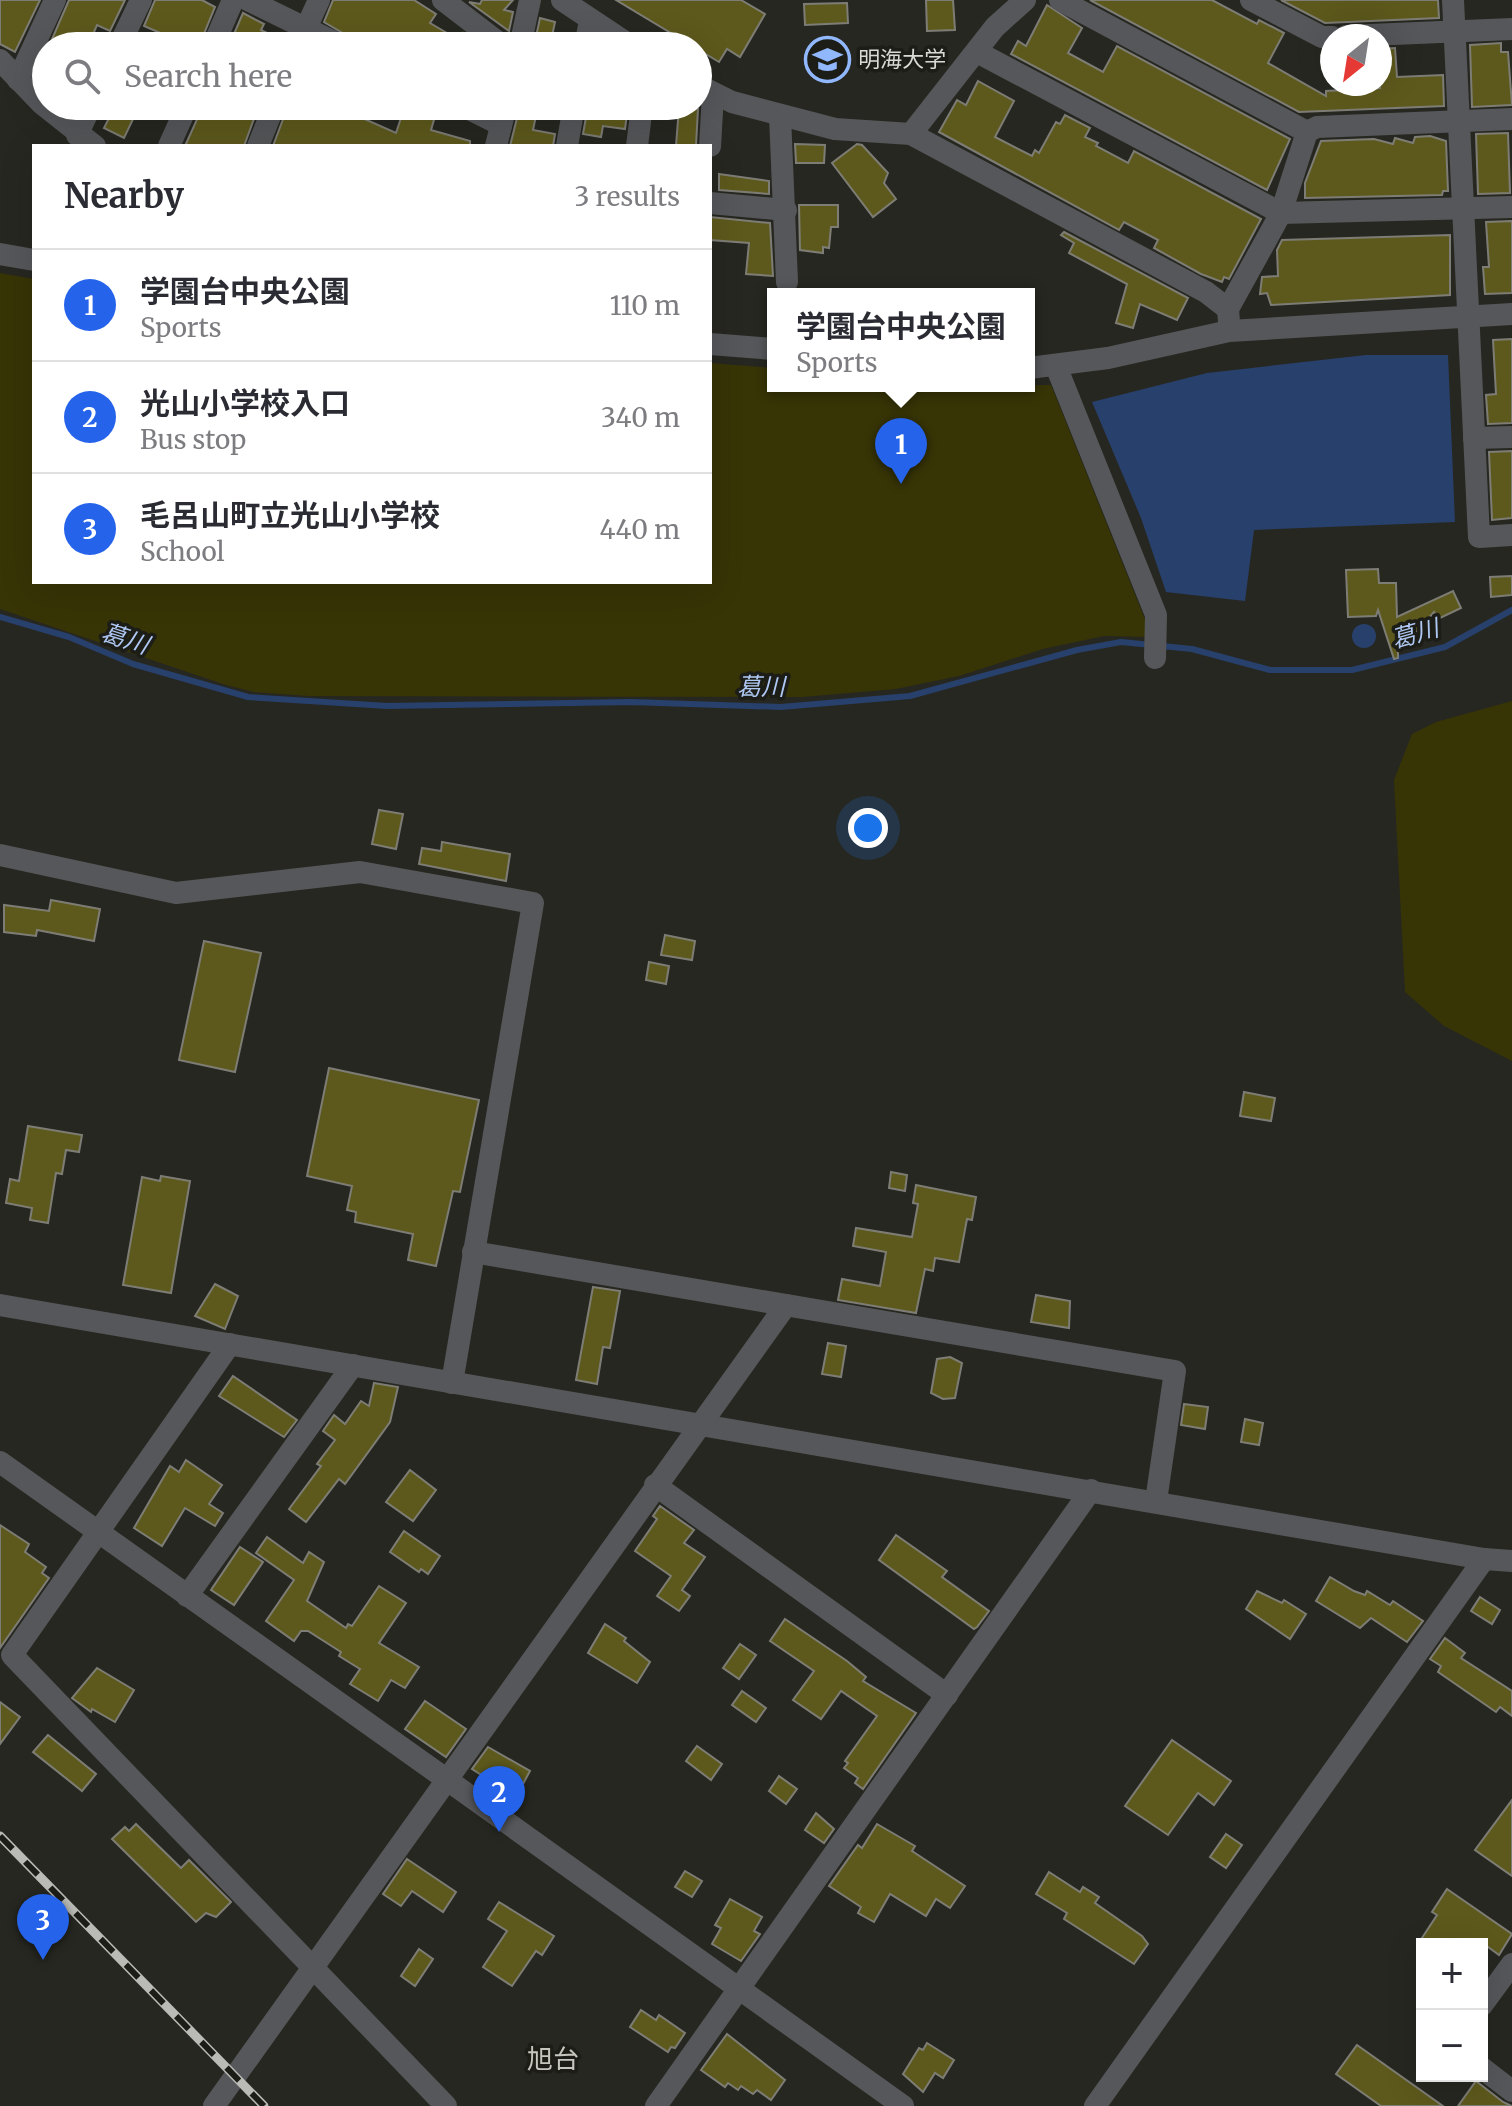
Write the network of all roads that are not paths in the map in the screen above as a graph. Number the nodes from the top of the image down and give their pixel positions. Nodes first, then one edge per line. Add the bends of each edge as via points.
1 (55, 0) edge
2 (141, 0) edge
3 (233, 0) edge
4 (248, 0) edge
5 (319, 0) edge
6 (443, 0) edge
7 (530, 0) edge
8 (562, 0) edge
9 (1025, 0) edge
10 (1060, 0) edge
11 (1251, 0) edge
12 (1453, 0) edge
13 (590, 21) junction
14 (1512, 29) edge
15 (40, 32) edge
16 (126, 32) edge
17 (219, 32) edge
18 (295, 32) edge
19 (304, 32) edge
20 (485, 32) edge
21 (523, 32) edge
22 (588, 32) edge
23 (608, 32) edge
24 (1455, 32) junction
25 (1392, 34) edge
26 (1320, 36) edge
27 (32, 50) edge
28 (977, 52) junction
29 (0, 60) edge
30 (18, 80) junction
31 (712, 92) edge
32 (32, 93) edge
33 (780, 116) junction
34 (1512, 119) edge
35 (63, 120) edge
36 (89, 120) edge
37 (181, 120) edge
38 (268, 120) edge
39 (572, 120) edge
40 (640, 120) edge
41 (708, 120) edge
42 (1459, 121) junction
43 (1307, 132) junction
44 (911, 134) junction
45 (86, 141) edge
46 (170, 144) edge
47 (259, 144) edge
48 (567, 144) edge
49 (637, 144) edge
50 (710, 144) edge
51 (712, 203) edge
52 (1512, 207) edge
53 (1463, 209) junction
54 (786, 210) junction
55 (1281, 213) junction
56 (0, 254) edge
57 (32, 260) edge
58 (787, 282) dead end
59 (1512, 314) edge
60 (1469, 317) junction
61 (1229, 320) junction
62 (712, 344) edge
63 (767, 349) edge
64 (1056, 366) junction
65 (1035, 368) edge
66 (1512, 437) edge
67 (1474, 438) junction
68 (1512, 535) edge
69 (1155, 658) dead end
70 (0, 855) edge
71 (473, 1252) junction
72 (0, 1305) edge
73 (786, 1305) junction
74 (230, 1344) junction
75 (353, 1365) junction
76 (452, 1383) junction
77 (701, 1425) junction
78 (0, 1462) edge
79 (655, 1485) junction
80 (1091, 1490) junction
81 (1156, 1501) junction
82 (99, 1533) junction
83 (1484, 1559) junction
84 (1512, 1561) edge
85 (187, 1596) junction
86 (947, 1695) junction
87 (446, 1779) junction
88 (1512, 1964) edge
89 (312, 1968) junction
90 (739, 1990) junction
91 (1488, 1997) edge
92 (1488, 2073) edge
93 (1512, 2091) edge
94 (214, 2106) edge
95 (446, 2106) edge
96 (656, 2106) edge
97 (903, 2106) edge
98 (1095, 2106) edge

1 - 15 street
2 - 16 street
3 - 17 street
4 - 18 street
5 - 19 street
6 - 20 street
7 - 21 street
8 - 13 street
9 - 28 street
10 - 43 street
11 - 26 street
12 - 24 street
13 - 22 street
13 - 23 street
14 - 24 street
24 - 25 street
24 - 42 street
27 - 30 street
28 - 44 street
28 - 55 street
29 - 30 street
30 - 32 street
31 - 33 street
33 - 44 street via 835,129
33 - 54 street
34 - 42 street
35 - 45 street
36 - 45 street
37 - 46 street
38 - 47 street
39 - 48 street
40 - 49 street
41 - 50 street
42 - 43 street via 1317,127
42 - 53 street
43 - 55 street
44 - 61 street via 1206,292
51 - 54 street
52 - 53 street
53 - 55 street
53 - 60 street
54 - 58 street
55 - 61 street
56 - 57 street
59 - 60 street
60 - 61 street
60 - 67 street
61 - 64 street
62 - 63 street
64 - 65 street
64 - 69 street via 1156,615
66 - 67 street
67 - 68 street via 1479,537
70 - 71 street via 176,893 360,872 533,903
71 - 73 street
71 - 76 street
72 - 74 street
73 - 77 street
73 - 81 street via 1175,1371
74 - 75 street
74 - 82 street
75 - 76 street
75 - 85 street
76 - 77 street
77 - 79 street
77 - 80 street
78 - 82 street
79 - 86 street
79 - 87 street
80 - 81 street
80 - 86 street
81 - 83 street
82 - 85 street
82 - 89 street via 12,1655
83 - 84 street
83 - 98 street
85 - 87 street
86 - 90 street
87 - 89 street
87 - 90 street
88 - 91 street
89 - 94 street
89 - 95 street
90 - 96 street
90 - 97 street
92 - 93 street

